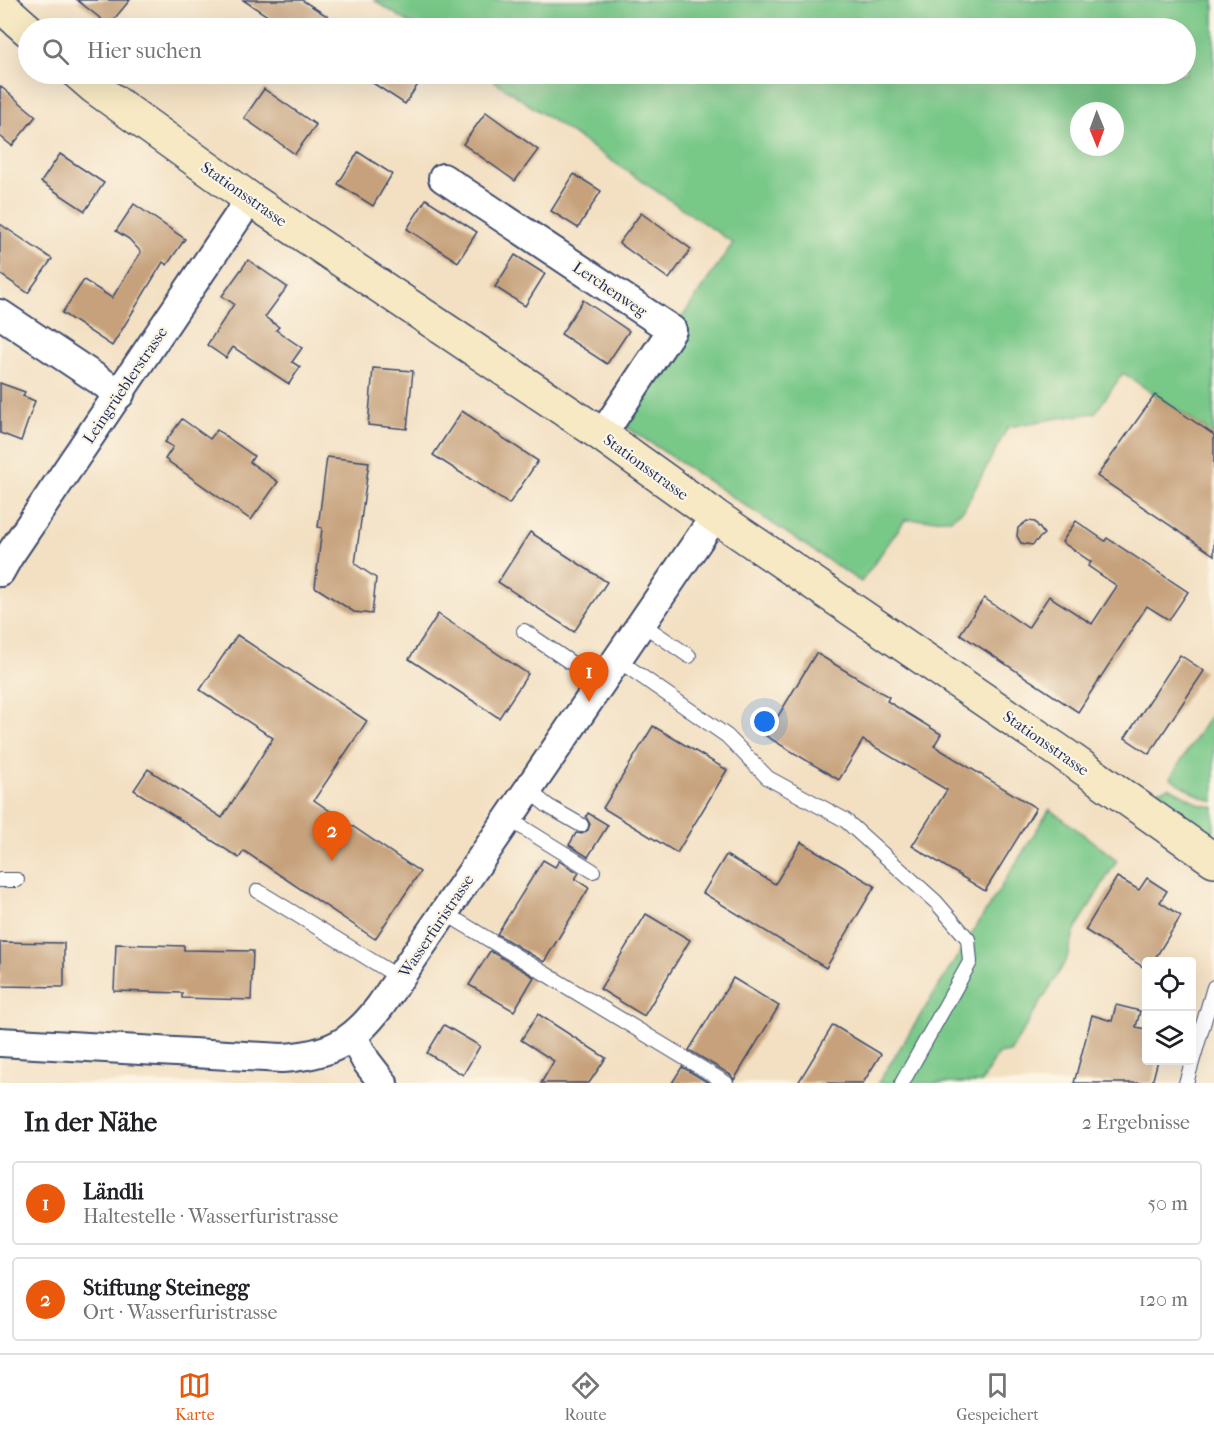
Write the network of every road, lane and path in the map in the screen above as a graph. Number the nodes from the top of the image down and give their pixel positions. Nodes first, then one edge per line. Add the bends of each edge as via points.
1 (0, 5) edge
2 (18, 21) edge
3 (91, 84) edge
4 (443, 178) dead end
5 (250, 199) junction
6 (0, 314) edge
7 (120, 394) junction
8 (602, 435) junction
9 (715, 516) junction
10 (0, 572) edge
11 (642, 624) junction
12 (524, 631) dead end
13 (689, 656) dead end
14 (618, 660) junction
15 (602, 683) junction
16 (528, 790) junction
17 (509, 819) junction
18 (581, 825) dead end
19 (1214, 860) edge
20 (593, 871) dead end
21 (0, 880) edge
22 (17, 880) dead end
23 (258, 891) dead end
24 (445, 913) junction
25 (400, 978) junction
26 (1214, 987) edge
27 (353, 1037) junction
28 (0, 1042) edge
29 (383, 1083) edge
30 (726, 1083) edge
31 (902, 1083) edge
32 (1186, 1083) edge

1 - 2 main road
3 - 5 main road, Stationsstrasse
4 - 8 street, Lerchenweg via 672,330
5 - 7 street, Leingrüeblerstrasse
5 - 8 main road, Stationsstrasse
6 - 7 street
7 - 10 street, Leingrüeblerstrasse
8 - 9 main road, Stationsstrasse
9 - 11 street, Wasserfuristrasse
9 - 19 main road, Stationsstrasse
11 - 13 lane
11 - 14 street, Wasserfuristrasse
12 - 15 lane
14 - 15 street, Wasserfuristrasse
14 - 31 lane via 727,736 768,778 845,820 936,902 968,939 970,962
15 - 16 street, Wasserfuristrasse
16 - 17 street, Wasserfuristrasse
16 - 18 lane
17 - 20 lane
17 - 24 street, Wasserfuristrasse
21 - 22 lane
23 - 25 lane
24 - 25 street, Wasserfuristrasse
24 - 30 lane
25 - 27 street, Wasserfuristrasse via 371,1020
26 - 32 lane
27 - 28 street, Wasserfuristrasse via 325,1051 282,1058
27 - 29 street

